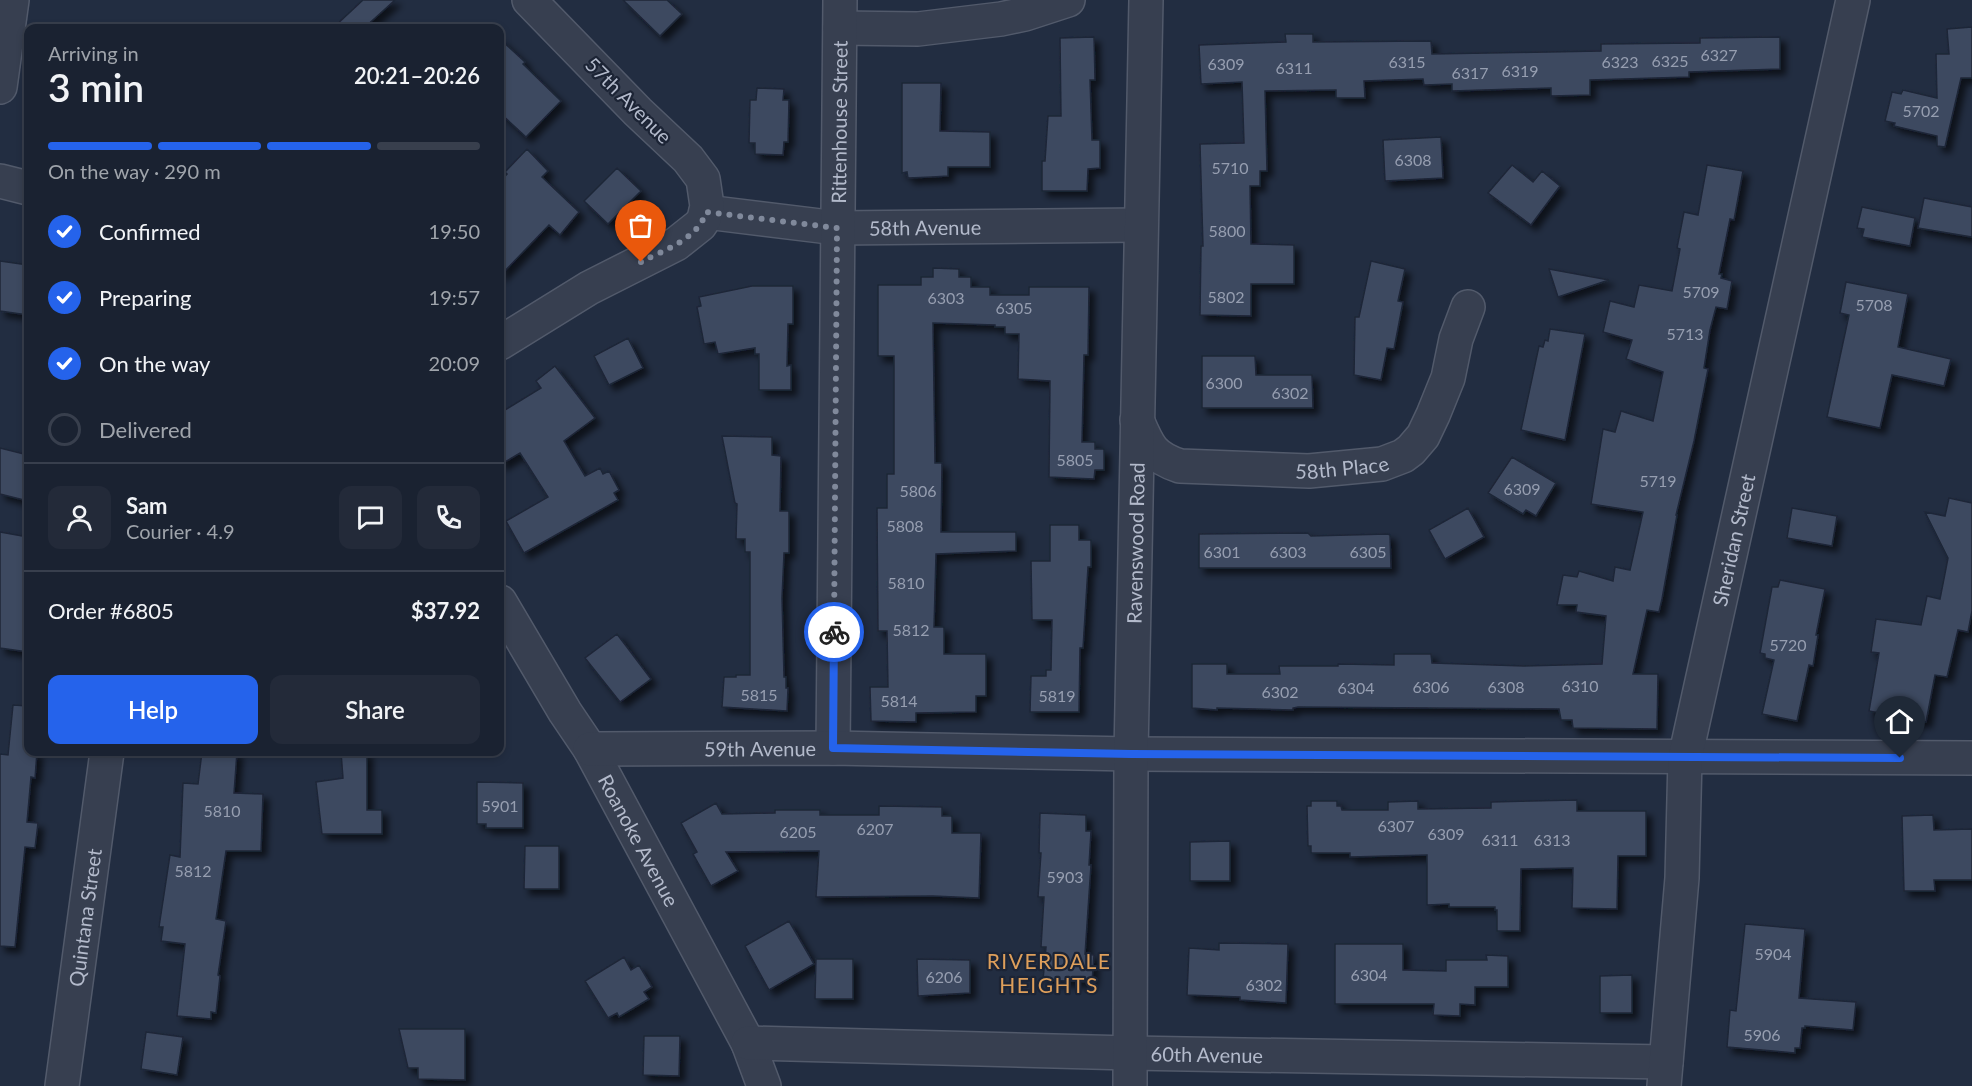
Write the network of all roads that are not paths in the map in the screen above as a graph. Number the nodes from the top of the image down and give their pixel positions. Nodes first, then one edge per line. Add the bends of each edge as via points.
1 (12, 0) edge
2 (529, 0) edge
3 (1068, 0) edge
4 (1146, 0) edge
5 (1853, 0) edge
6 (840, 14) edge
7 (0, 87) edge
8 (0, 181) edge
9 (24, 187) edge
10 (706, 212) junction
11 (1140, 225) junction
12 (837, 228) junction
13 (1468, 307) dead end
14 (504, 341) edge
15 (1137, 420) junction
16 (504, 609) edge
17 (833, 748) junction
18 (590, 749) junction
19 (1131, 754) junction
20 (106, 756) edge
21 (1685, 758) junction
22 (1972, 758) edge
23 (748, 1043) junction
24 (1130, 1053) junction
25 (1665, 1074) edge
26 (62, 1086) edge
27 (764, 1086) edge
28 (1130, 1086) edge

1 - 7 street
2 - 10 street, 57th Avenue via 688,159 702,180
3 - 6 street via 1001,19 918,29
4 - 11 street, Ravenswood Road
5 - 21 street, Sheridan Street
6 - 12 street, Rittenhouse Street
8 - 9 street
10 - 12 street, 58th Avenue
10 - 14 street via 700,225 676,244 589,288
11 - 12 street, 58th Avenue
11 - 15 street, Ravenswood Road
12 - 17 street, Rittenhouse Street
13 - 15 street, 58th Place via 1448,378 1423,436 1411,450 1393,461 1309,471 1180,466 1154,453
15 - 19 street, Ravenswood Road
16 - 18 street, Roanoke Avenue
17 - 18 street, 59th Avenue
17 - 19 street, 59th Avenue
18 - 23 street, Roanoke Avenue
19 - 21 street, 59th Avenue
19 - 24 street, Ravenswood Road
20 - 26 street, Quintana Street
21 - 22 street, 59th Avenue
21 - 25 street, Sheridan Street via 1682,878
23 - 24 street, 60th Avenue
23 - 27 street, Roanoke Avenue
24 - 25 street, 60th Avenue
24 - 28 street, Ravenswood Road

